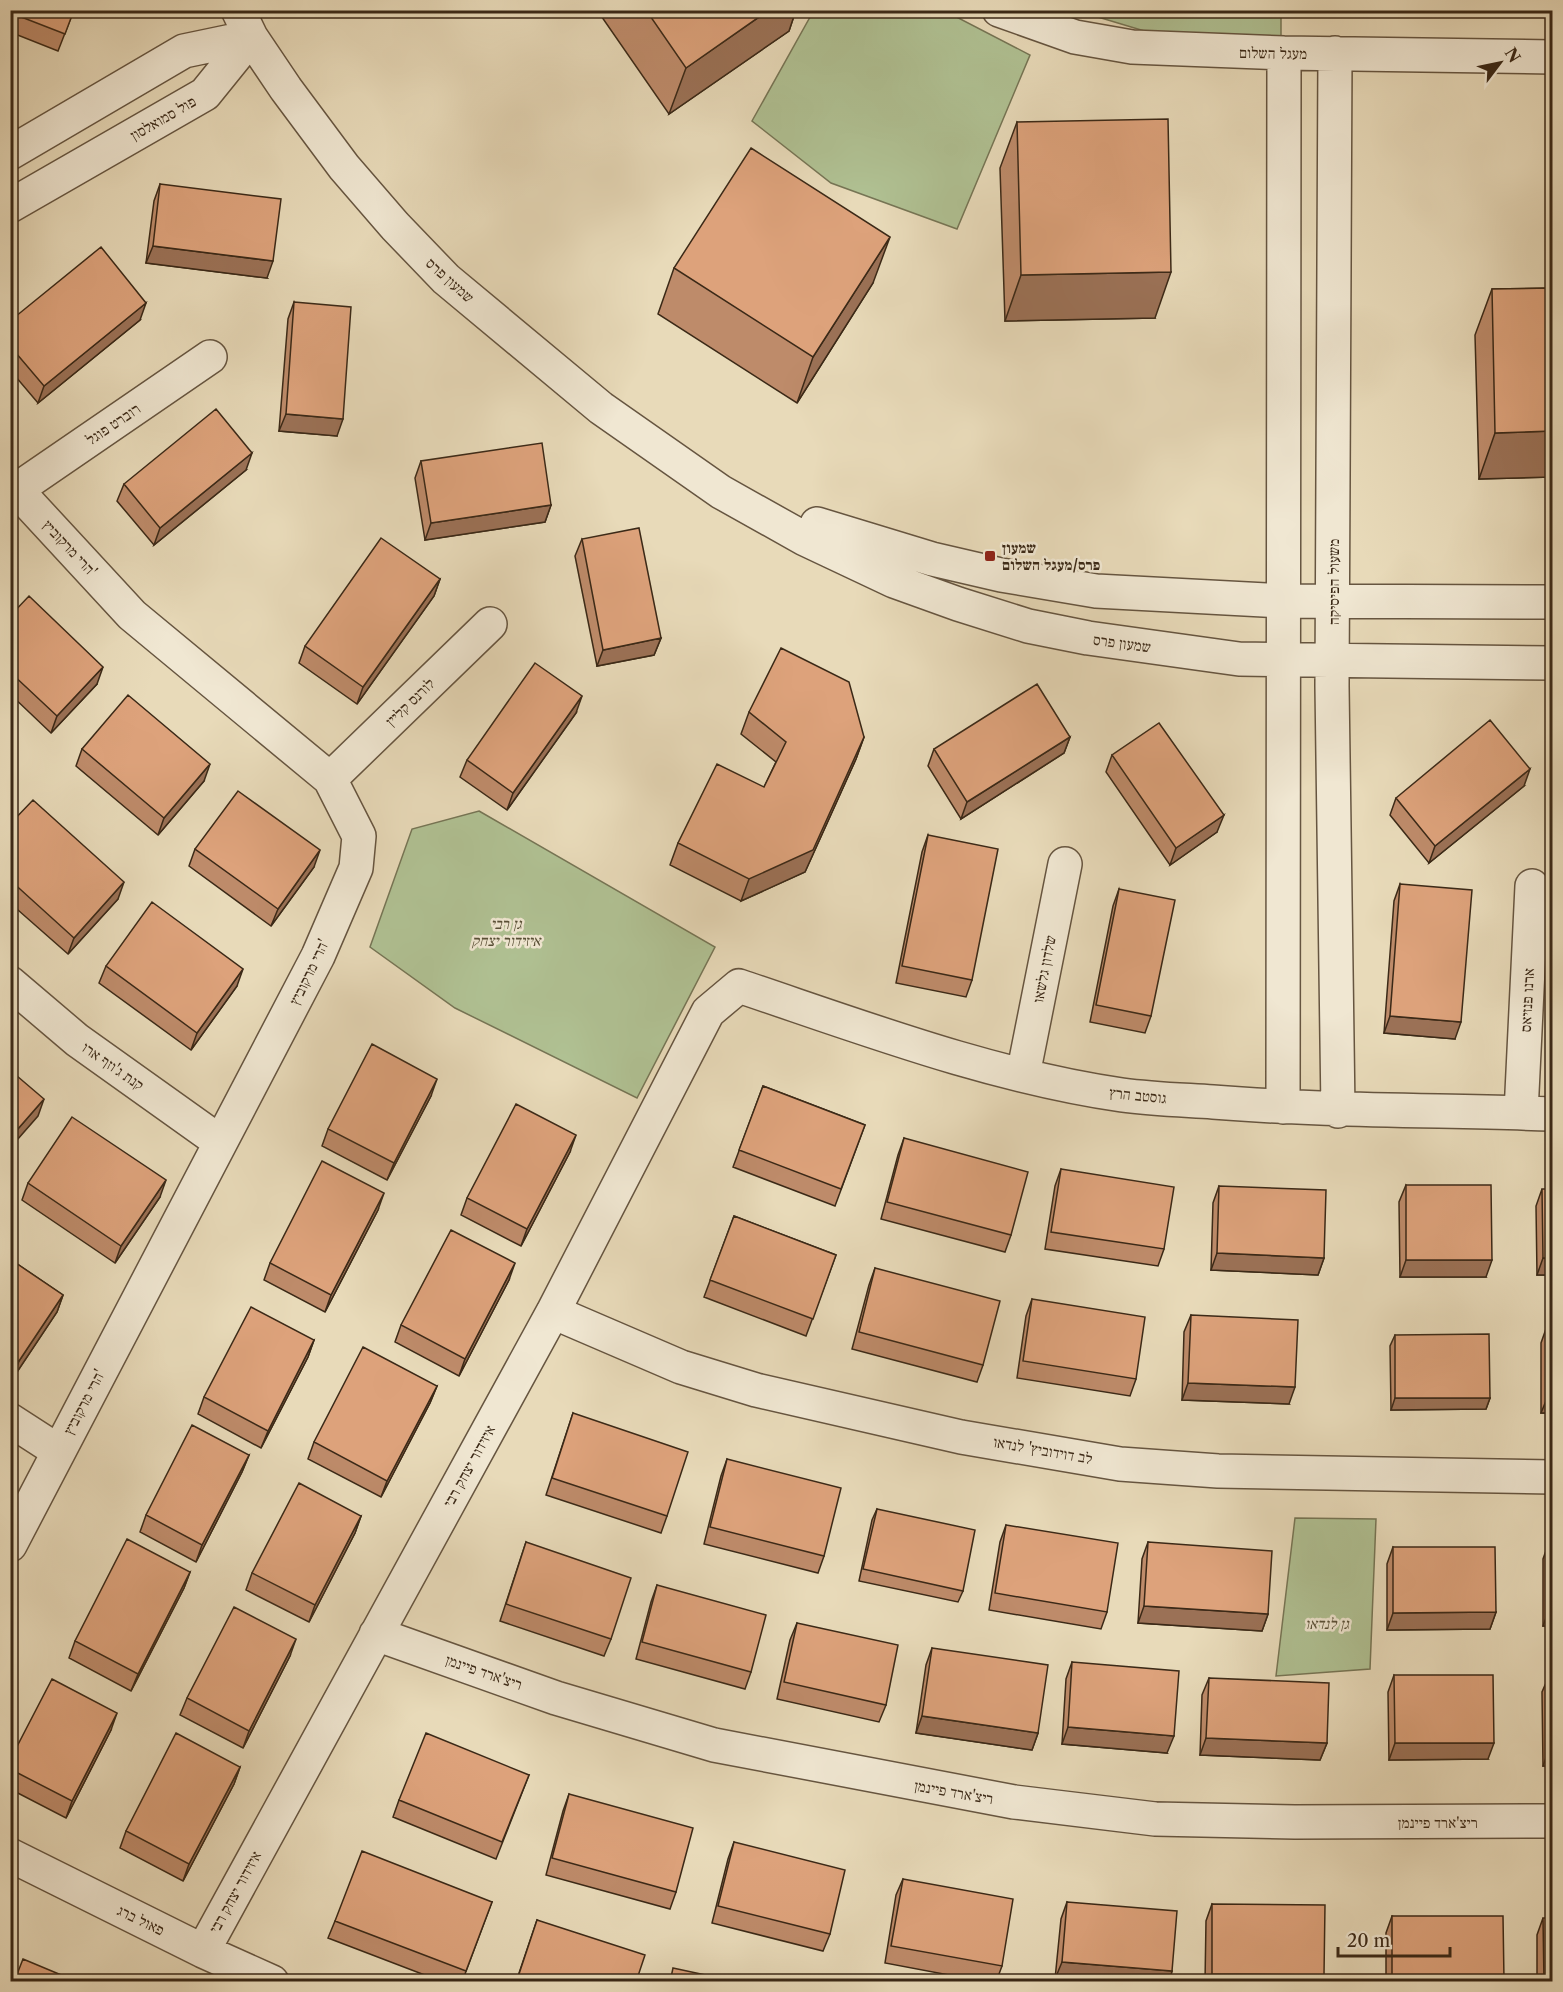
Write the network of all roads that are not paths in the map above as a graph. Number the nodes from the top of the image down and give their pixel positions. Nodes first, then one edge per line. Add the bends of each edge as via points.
1 (999, 10) edge
2 (244, 24) edge
3 (1284, 53) junction
4 (1335, 53) junction
5 (1552, 57) edge
6 (10, 153) edge
7 (10, 206) edge
8 (210, 357) dead end
9 (13, 486) edge
10 (722, 492) junction
11 (1284, 601) junction
12 (1333, 602) junction
13 (1552, 602) edge
14 (490, 624) dead end
15 (1284, 660) junction
16 (1332, 660) junction
17 (1552, 663) edge
18 (330, 779) junction
19 (1065, 864) dead end
20 (1532, 886) dead end
21 (10, 983) edge
22 (739, 986) joint
23 (1023, 1075) junction
24 (1283, 1107) junction
25 (1338, 1111) junction
26 (1537, 1114) edge
27 (220, 1142) junction
28 (554, 1312) junction
29 (10, 1420) edge
30 (58, 1451) junction
31 (1552, 1478) edge
32 (10, 1545) edge
33 (376, 1634) junction
34 (1552, 1821) edge
35 (10, 1855) edge
36 (203, 1951) junction
37 (272, 1982) edge

1 - 3 street, מעגל השלום via 1076,37 1132,47
2 - 6 street via 184,51
2 - 7 street, פול סמואלסון via 205,94
2 - 10 street, שמעון פרס via 286,89 344,166 446,279 600,408
3 - 4 street, מעגל השלום
3 - 11 street
4 - 5 street, מעגל השלום
4 - 12 street, משעול הפיסיקה
8 - 9 street, רוברט פוגל
9 - 18 street, הרי מרקוביץ' via 132,615
10 - 11 street, שמעון פרס via 868,542 1001,575 1096,591
10 - 15 street, שמעון פרס via 805,539 894,581 1028,626 1239,659
11 - 12 street, שמעון פרס
11 - 15 street
12 - 13 street, שמעון פרס
12 - 16 street, משעול הפיסיקה
14 - 18 street, לורנס קליין
15 - 16 street, שמעון פרס
15 - 24 street
16 - 17 street, שמעון פרס
16 - 25 street, משעול הפיסיקה
18 - 27 street, הרי מרקוביץ' via 359,836 356,868 318,956
19 - 23 street, שלדון גלשאו
20 - 26 street, ארנו פנזיאס
21 - 27 street, קנת ג'וזף ארו via 77,1041
22 - 23 street, גוסטב הרץ via 912,1044
22 - 28 street, איזידור יצחק רבי via 708,1012
23 - 24 street, גוסטב הרץ via 1124,1095
24 - 25 street, גוסטב הרץ
25 - 26 street, גוסטב הרץ
27 - 30 street, הרי מרקוביץ'
28 - 31 street, לב דוידוביץ' לנדאו via 681,1367 756,1390 961,1437 1120,1464 1218,1472
28 - 33 street, איזידור יצחק רבי
29 - 30 street
30 - 32 street, הרי מרקוביץ'
33 - 34 street, ריצ'ארד פיינמן via 556,1698 714,1745 1014,1803 1155,1819
33 - 36 street, איזידור יצחק רבי
35 - 36 street, פאול ברג
36 - 37 street, פאול ברג

